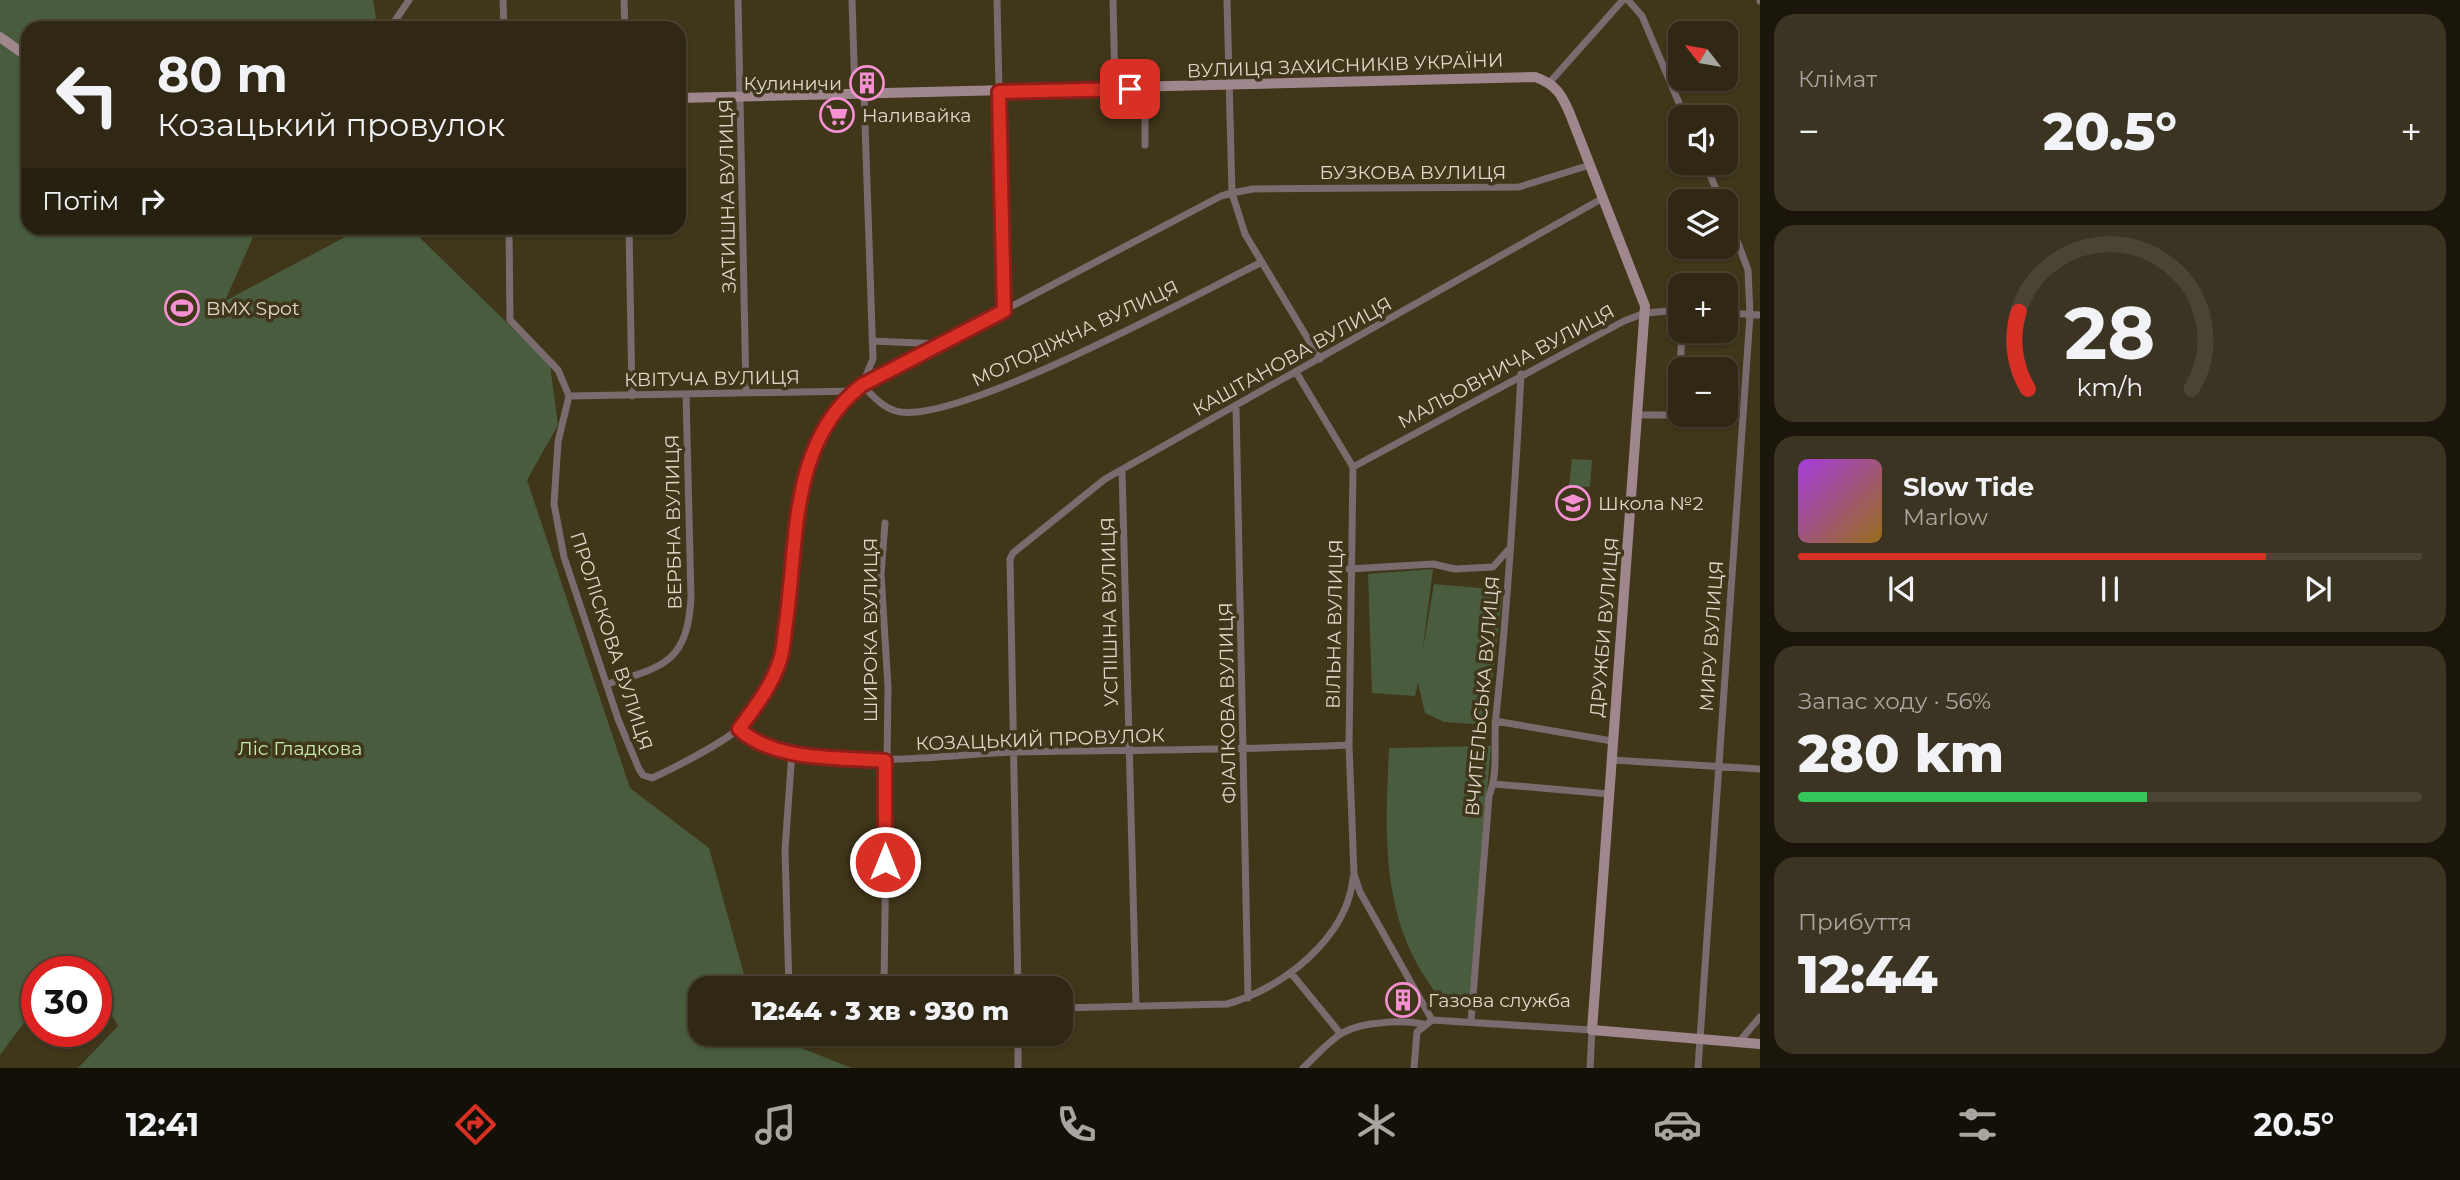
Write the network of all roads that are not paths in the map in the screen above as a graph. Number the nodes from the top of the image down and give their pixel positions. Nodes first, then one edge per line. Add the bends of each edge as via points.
1 (409, 0) edge
2 (503, 0) edge
3 (624, 0) edge
4 (738, 0) edge
5 (852, 0) edge
6 (997, 0) edge
7 (1113, 0) edge
8 (1227, 0) edge
9 (1625, 0) edge
10 (395, 21) edge
11 (504, 21) edge
12 (625, 21) edge
13 (0, 37) edge
14 (21, 52) edge
15 (1550, 82) junction
16 (1230, 86) junction
17 (1145, 88) junction
18 (1115, 89) junction
19 (999, 92) junction
20 (860, 94) junction
21 (741, 97) junction
22 (686, 98) edge
23 (1680, 105) edge
24 (1145, 145) dead end
25 (1590, 165) junction
26 (1232, 193) junction
27 (1604, 198) junction
28 (509, 235) edge
29 (629, 235) edge
30 (1738, 243) edge
31 (1262, 262) junction
32 (1004, 311) junction
33 (1668, 311) edge
34 (1645, 313) junction
35 (1738, 314) edge
36 (1750, 315) junction
37 (1760, 315) edge
38 (872, 341) junction
39 (942, 344) junction
40 (1320, 359) junction
41 (1296, 372) junction
42 (1521, 374) junction
43 (862, 385) junction
44 (855, 391) junction
45 (746, 392) junction
46 (686, 394) junction
47 (569, 396) junction
48 (632, 396) junction
49 (1236, 406) junction
50 (1638, 415) junction
51 (1668, 415) edge
52 (1353, 467) junction
53 (1122, 470) junction
54 (885, 523) dead end
55 (1509, 549) junction
56 (1349, 569) junction
57 (608, 684) junction
58 (1495, 721) junction
59 (739, 729) junction
60 (1612, 741) junction
61 (1349, 745) junction
62 (1244, 750) junction
63 (792, 751) junction
64 (1128, 751) junction
65 (1015, 752) junction
66 (1612, 760) junction
67 (885, 761) junction
68 (1718, 767) junction
69 (1760, 769) edge
70 (1494, 784) junction
71 (1609, 794) junction
72 (1354, 874) junction
73 (1292, 973) junction
74 (789, 976) edge
75 (884, 976) edge
76 (1018, 976) edge
77 (1248, 998) junction
78 (1136, 1005) junction
79 (1073, 1007) edge
80 (1760, 1017) edge
81 (1432, 1020) junction
82 (1472, 1021) junction
83 (1423, 1024) junction
84 (1592, 1030) junction
85 (1340, 1032) junction
86 (1700, 1039) junction
87 (1738, 1042) junction
88 (1760, 1044) edge
89 (1018, 1046) edge
90 (1018, 1068) edge
91 (1303, 1068) edge
92 (1414, 1068) edge
93 (1590, 1068) edge
94 (1698, 1068) edge

1 - 10 street
2 - 11 street
3 - 12 street
4 - 21 street, ЗАТИШНА ВУЛИЦЯ
5 - 20 street
6 - 19 street
7 - 18 street
8 - 16 street
9 - 15 street
9 - 23 street via 1642,16
13 - 14 street
15 - 16 street, ВУЛИЦЯ ЗАХИСНИКІВ УКРАЇНИ via 1535,77
15 - 25 street, ДРУЖБИ ВУЛИЦЯ via 1561,94
16 - 17 street, ВУЛИЦЯ ЗАХИСНИКІВ УКРАЇНИ
16 - 26 street
17 - 18 street, ВУЛИЦЯ ЗАХИСНИКІВ УКРАЇНИ
17 - 24 street
18 - 19 street, ВУЛИЦЯ ЗАХИСНИКІВ УКРАЇНИ
19 - 20 street, ВУЛИЦЯ ЗАХИСНИКІВ УКРАЇНИ
19 - 32 street
20 - 21 street, ВУЛИЦЯ ЗАХИСНИКІВ УКРАЇНИ
20 - 38 street
21 - 22 street, ВУЛИЦЯ ЗАХИСНИКІВ УКРАЇНИ
21 - 45 street, ЗАТИШНА ВУЛИЦЯ
25 - 26 street, БУЗКОВА ВУЛИЦЯ via 1519,187 1253,189
25 - 27 street, ДРУЖБИ ВУЛИЦЯ
26 - 31 street via 1245,234
26 - 32 street, БУЗКОВА ВУЛИЦЯ
27 - 34 street, ДРУЖБИ ВУЛИЦЯ
27 - 40 street, КАШТАНОВА ВУЛИЦЯ
28 - 47 street via 510,320 558,370
29 - 48 street
30 - 36 street, МИРУ ВУЛИЦЯ via 1748,270
31 - 40 street
31 - 43 street, МОЛОДІЖНА ВУЛИЦЯ via 1002,389 953,405 897,411 879,403
32 - 39 street, БУЗКОВА ВУЛИЦЯ
33 - 34 street, МАЛЬОВНИЧА ВУЛИЦЯ
34 - 42 street, МАЛЬОВНИЧА ВУЛИЦЯ
34 - 50 street, ДРУЖБИ ВУЛИЦЯ
35 - 36 street
36 - 37 street
36 - 68 street, МИРУ ВУЛИЦЯ
38 - 39 street
38 - 43 street via 871,367
39 - 43 street, БУЗКОВА ВУЛИЦЯ
40 - 41 street, КАШТАНОВА ВУЛИЦЯ
41 - 49 street, КАШТАНОВА ВУЛИЦЯ
41 - 52 street
42 - 52 street, МАЛЬОВНИЧА ВУЛИЦЯ
42 - 55 street, ВЧИТЕЛЬСЬКА ВУЛИЦЯ
43 - 44 street, БУЗКОВА ВУЛИЦЯ
44 - 45 street, КВІТУЧА ВУЛИЦЯ
44 - 59 street, БУЗКОВА ВУЛИЦЯ via 843,400 806,469 795,517 793,579 780,659 764,696
45 - 46 street, КВІТУЧА ВУЛИЦЯ
46 - 48 street, КВІТУЧА ВУЛИЦЯ
46 - 57 street, ВЕРБНА ВУЛИЦЯ via 690,629 668,662
47 - 48 street, КВІТУЧА ВУЛИЦЯ
47 - 57 street, ПРОЛІСКОВА ВУЛИЦЯ via 558,442 554,504 564,557
49 - 53 street, КАШТАНОВА ВУЛИЦЯ
49 - 62 street, ФІАЛКОВА ВУЛИЦЯ
50 - 51 street
50 - 60 street, ДРУЖБИ ВУЛИЦЯ
52 - 56 street, ВІЛЬНА ВУЛИЦЯ
53 - 64 street, УСПІШНА ВУЛИЦЯ
53 - 65 street, КАШТАНОВА ВУЛИЦЯ via 1105,479 1010,559
54 - 67 street, ШИРОКА ВУЛИЦЯ via 881,574 888,687
55 - 56 street via 1493,567 1455,569 1433,564
55 - 58 street, ВЧИТЕЛЬСЬКА ВУЛИЦЯ
56 - 61 street, ВІЛЬНА ВУЛИЦЯ
57 - 59 street, ПРОЛІСКОВА ВУЛИЦЯ via 643,775 652,778
58 - 60 street
58 - 70 street, ВЧИТЕЛЬСЬКА ВУЛИЦЯ
59 - 63 street, КОЗАЦЬКИЙ ПРОВУЛОК via 762,745
60 - 66 street, ДРУЖБИ ВУЛИЦЯ
61 - 62 street, КОЗАЦЬКИЙ ПРОВУЛОК
61 - 72 street, ВІЛЬНА ВУЛИЦЯ
62 - 64 street, КОЗАЦЬКИЙ ПРОВУЛОК
62 - 77 street, ФІАЛКОВА ВУЛИЦЯ
63 - 67 street, КОЗАЦЬКИЙ ПРОВУЛОК
63 - 74 street via 785,850
64 - 65 street, КОЗАЦЬКИЙ ПРОВУЛОК
64 - 78 street, УСПІШНА ВУЛИЦЯ
65 - 67 street, КОЗАЦЬКИЙ ПРОВУЛОК
65 - 76 street
66 - 68 street
66 - 71 street, ДРУЖБИ ВУЛИЦЯ
67 - 75 street, ШИРОКА ВУЛИЦЯ
68 - 69 street
68 - 86 street, МИРУ ВУЛИЦЯ
70 - 71 street
70 - 82 street, ВЧИТЕЛЬСЬКА ВУЛИЦЯ via 1489,796
71 - 84 street, ДРУЖБИ ВУЛИЦЯ
72 - 73 street via 1351,898 1336,927
72 - 81 street, ВІЛЬНА ВУЛИЦЯ
73 - 77 street
73 - 85 street
77 - 78 street via 1227,1004
78 - 79 street
80 - 87 street
81 - 82 street
81 - 83 street
82 - 84 street
83 - 85 street via 1407,1020 1355,1025
83 - 92 street via 1417,1032
84 - 86 street
84 - 93 street, ДРУЖБИ ВУЛИЦЯ
85 - 91 street
86 - 87 street
86 - 94 street, МИРУ ВУЛИЦЯ
87 - 88 street
89 - 90 street

